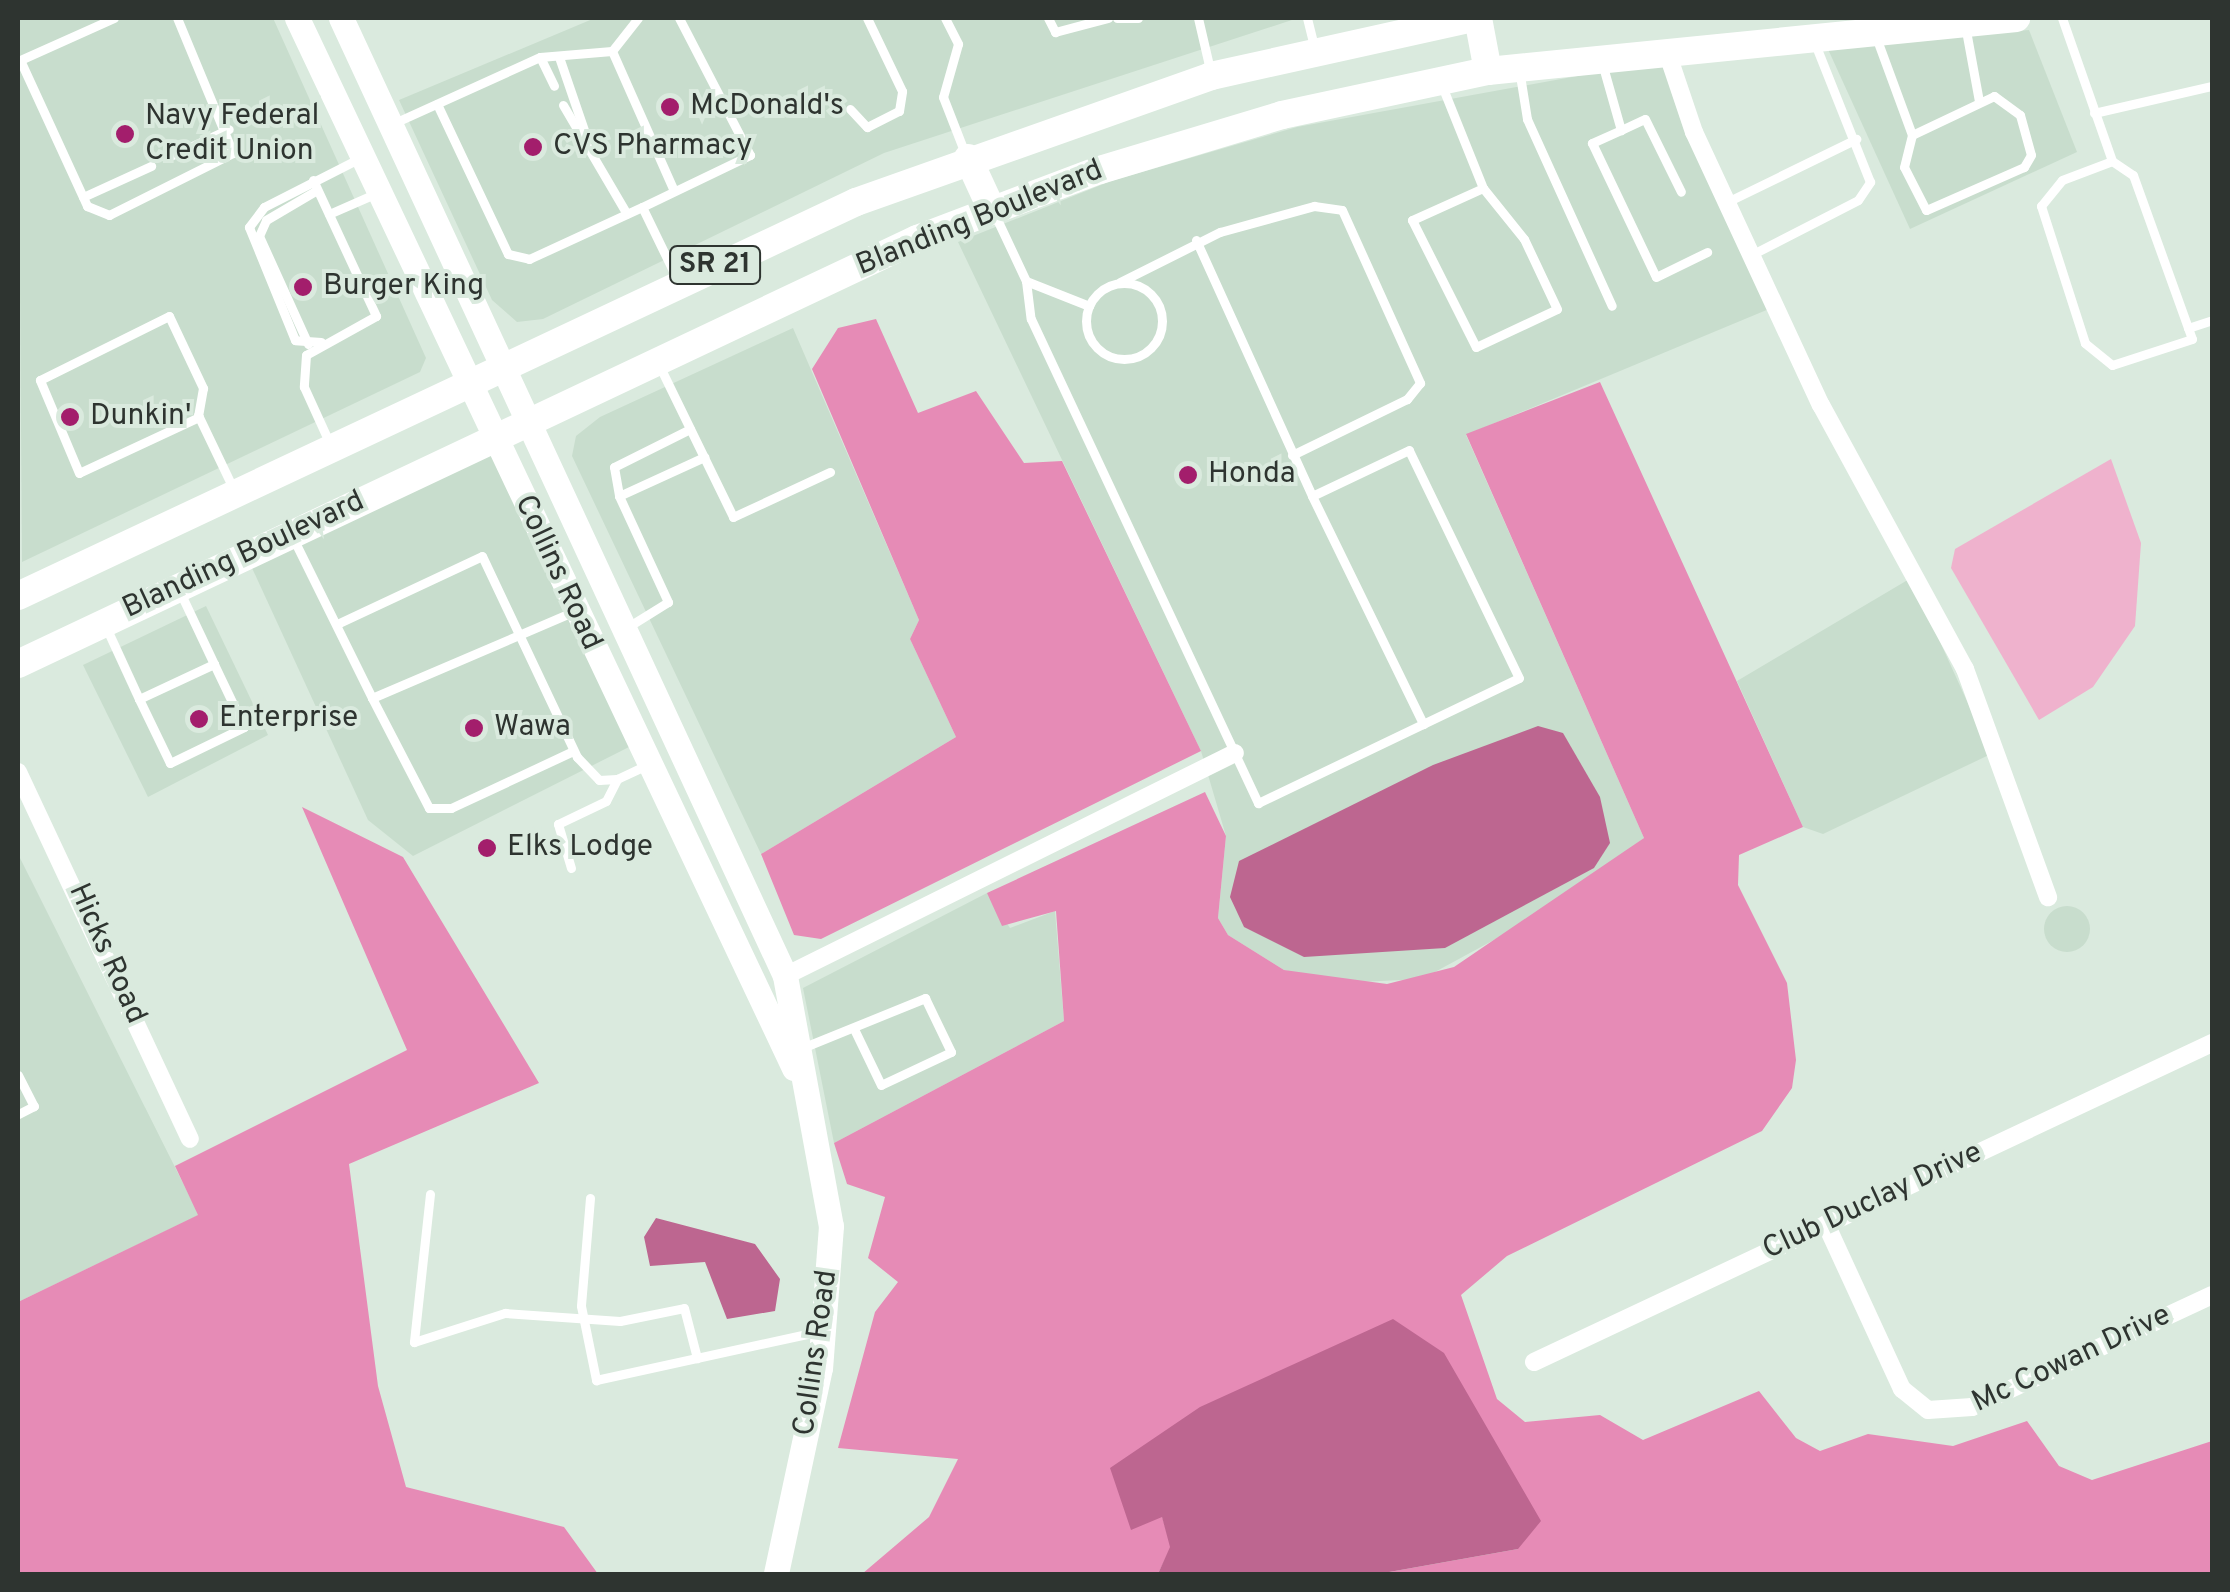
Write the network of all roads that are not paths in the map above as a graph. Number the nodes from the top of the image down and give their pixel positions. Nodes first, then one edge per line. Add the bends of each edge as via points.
1 (114, 18) edge
2 (177, 18) edge
3 (297, 18) edge
4 (341, 18) edge
5 (638, 18) edge
6 (680, 18) edge
7 (866, 18) edge
8 (945, 18) edge
9 (1048, 18) edge
10 (1108, 18) edge
11 (1118, 18) edge
12 (1138, 18) edge
13 (1198, 18) edge
14 (1308, 18) edge
15 (1476, 18) edge
16 (2012, 18) edge
17 (2062, 18) edge
18 (1964, 22) junction
19 (1874, 30) junction
20 (1813, 36) junction
21 (1666, 49) junction
22 (1316, 50) junction
23 (612, 51) junction
24 (1600, 55) junction
25 (540, 56) junction
26 (559, 57) junction
27 (1519, 67) junction
28 (1488, 71) junction
29 (1211, 76) junction
30 (1440, 80) junction
31 (554, 86) dead end
32 (2212, 86) edge
33 (1979, 101) junction
34 (437, 104) junction
35 (563, 105) dead end
36 (850, 109) dead end
37 (2094, 114) junction
38 (390, 125) junction
39 (229, 129) junction
40 (1621, 130) junction
41 (1912, 136) junction
42 (586, 139) junction
43 (1856, 139) junction
44 (362, 157) junction
45 (166, 158) dead end
46 (968, 158) junction
47 (2112, 161) junction
48 (152, 166) dead end
49 (315, 185) junction
50 (1483, 188) junction
51 (674, 191) junction
52 (379, 192) junction
53 (1681, 192) dead end
54 (83, 197) junction
55 (1726, 202) junction
56 (642, 206) junction
57 (992, 208) junction
58 (329, 214) junction
59 (626, 214) junction
60 (1196, 240) junction
61 (1707, 252) dead end
62 (1751, 255) junction
63 (1026, 281) junction
64 (679, 282) junction
65 (1120, 282) junction
66 (1089, 306) junction
67 (1612, 306) dead end
68 (2212, 320) edge
69 (2188, 328) junction
70 (295, 340) junction
71 (334, 340) junction
72 (308, 344) junction
73 (658, 362) junction
74 (499, 366) junction
75 (303, 380) junction
76 (467, 381) junction
77 (199, 417) junction
78 (527, 426) junction
79 (690, 428) junction
80 (495, 442) junction
81 (331, 446) junction
82 (1292, 455) junction
83 (704, 457) junction
84 (830, 472) dead end
85 (235, 492) junction
86 (619, 496) junction
87 (1312, 496) junction
88 (291, 534) junction
89 (178, 587) junction
90 (18, 596) edge
91 (576, 610) junction
92 (104, 622) junction
93 (337, 624) junction
94 (622, 629) junction
95 (518, 630) junction
96 (18, 664) edge
97 (214, 664) junction
98 (140, 698) junction
99 (372, 698) junction
100 (1423, 724) junction
101 (574, 751) junction
102 (1235, 753) junction
103 (648, 764) junction
104 (18, 772) edge
105 (616, 779) junction
106 (571, 868) dead end
107 (2048, 897) dead end
108 (785, 976) junction
109 (855, 1031) junction
110 (2212, 1042) edge
111 (802, 1048) junction
112 (18, 1075) edge
113 (18, 1114) edge
114 (819, 1128) junction
115 (190, 1140) dead end
116 (430, 1194) dead end
117 (590, 1198) dead end
118 (1826, 1224) junction
119 (2212, 1295) edge
120 (584, 1318) junction
121 (824, 1331) junction
122 (697, 1358) junction
123 (1534, 1362) dead end
124 (776, 1574) edge

1 - 54 lane via 20,60
2 - 39 lane
3 - 44 street, Collins Road
4 - 38 street, Collins Road
5 - 23 lane
6 - 51 lane via 750,154
7 - 36 lane via 902,91 899,112 866,127
8 - 46 lane via 958,44 943,97
9 - 10 lane via 1056,32
11 - 12 lane
13 - 29 lane
14 - 22 lane
15 - 22 main road, Blanding Boulevard / SR 21
15 - 28 main road
16 - 18 main road, Blanding Boulevard / SR 21
17 - 37 lane
18 - 19 main road, Blanding Boulevard / SR 21
18 - 33 lane
19 - 20 main road, Blanding Boulevard / SR 21
19 - 41 lane
20 - 21 main road, Blanding Boulevard / SR 21
20 - 43 lane via 1819,71
21 - 24 main road, Blanding Boulevard / SR 21
21 - 55 street
22 - 29 main road, Blanding Boulevard / SR 21
23 - 26 lane
23 - 51 lane
24 - 27 main road, Blanding Boulevard / SR 21
24 - 40 lane
25 - 26 lane
25 - 31 lane
25 - 34 lane
26 - 42 lane
27 - 28 main road, Blanding Boulevard / SR 21
27 - 67 lane via 1527,119
28 - 30 main road, Blanding Boulevard / SR 21
29 - 46 main road, Blanding Boulevard / SR 21
30 - 50 lane
30 - 57 main road, Blanding Boulevard / SR 21 via 1230,129
32 - 37 lane
33 - 41 lane
33 - 41 lane via 1998,97 2017,111 2031,148 2024,167 1926,210 1904,172
34 - 38 lane
34 - 59 lane via 508,254 529,259
35 - 42 lane
37 - 47 lane
38 - 74 street, Collins Road
39 - 45 lane
39 - 54 lane via 233,153 115,215 95,213
40 - 53 lane via 1646,119
40 - 61 lane via 1592,144 1656,277
42 - 59 lane
43 - 55 lane
43 - 62 lane via 1872,173 1864,196
44 - 49 lane
44 - 52 street, Collins Road
46 - 57 main road
46 - 64 main road, Blanding Boulevard / SR 21
47 - 69 lane via 2132,174
47 - 69 lane via 2062,180 2041,206 2085,343 2112,366 2192,339
48 - 54 lane
49 - 58 lane
49 - 70 lane via 249,227
49 - 72 lane via 266,220 259,236
50 - 50 lane via 1500,200 1557,308 1476,347 1412,220
51 - 56 lane
52 - 58 lane
52 - 76 street, Collins Road
55 - 62 street
56 - 59 lane
56 - 64 lane
57 - 63 lane
57 - 73 main road, Blanding Boulevard / SR 21
58 - 71 lane via 376,316
60 - 65 lane
60 - 82 lane
60 - 82 lane via 1314,206 1342,210 1419,368 1407,399
62 - 107 street via 1965,669
63 - 66 lane
63 - 102 lane via 1031,319
64 - 74 main road, Blanding Boulevard / SR 21
65 - 66 lane
65 - 66 lane via 1158,304 1160,334 1149,350 1120,359 1100,350 1088,332
68 - 69 lane
70 - 72 lane
70 - 75 lane
71 - 72 lane
71 - 75 lane via 308,354
73 - 78 main road, Blanding Boulevard / SR 21
73 - 79 lane
74 - 76 main road, Blanding Boulevard / SR 21
74 - 78 street, Collins Road
75 - 81 lane
76 - 80 street, Collins Road
76 - 81 main road, Blanding Boulevard / SR 21
77 - 77 lane via 202,388 170,316 40,380 80,473
77 - 85 lane
78 - 80 main road, Blanding Boulevard / SR 21
78 - 94 street, Collins Road
79 - 83 lane
79 - 86 lane via 614,467
80 - 88 main road, Blanding Boulevard / SR 21
80 - 91 street, Collins Road
81 - 85 main road, Blanding Boulevard / SR 21
82 - 87 lane
83 - 84 lane via 733,518
83 - 86 lane
85 - 90 main road, Blanding Boulevard / SR 21
86 - 94 lane via 668,602
87 - 100 lane
87 - 100 lane via 1410,450 1518,678
88 - 89 main road, Blanding Boulevard / SR 21
88 - 93 lane
89 - 92 main road, Blanding Boulevard / SR 21
89 - 97 lane
91 - 95 lane
91 - 103 street, Collins Road
92 - 96 main road, Blanding Boulevard / SR 21
92 - 98 lane
93 - 95 lane via 482,556
93 - 99 lane
94 - 108 street, Collins Road
95 - 99 lane
95 - 101 lane
97 - 98 lane
97 - 98 lane via 244,727 170,762
99 - 101 lane via 429,808 451,808
100 - 102 lane via 1258,802
101 - 105 lane via 598,780
102 - 108 street
103 - 105 lane
103 - 114 street, Collins Road
104 - 115 street, Hicks Road
105 - 106 lane via 606,801 558,824
108 - 111 street, Collins Road
109 - 109 lane via 882,1085 950,1052 925,998
109 - 111 lane
110 - 118 street, Club Duclay Drive
111 - 114 street, Collins Road
112 - 113 lane via 34,1106
114 - 121 street, Collins Road via 831,1226
116 - 120 lane via 414,1342 506,1313
117 - 120 lane
118 - 119 street, Mc Cowan Drive via 1902,1389 1928,1410 1972,1407
118 - 123 street, Club Duclay Drive
120 - 122 lane via 684,1308
120 - 122 lane via 596,1380
121 - 122 lane
121 - 124 street, Collins Road

